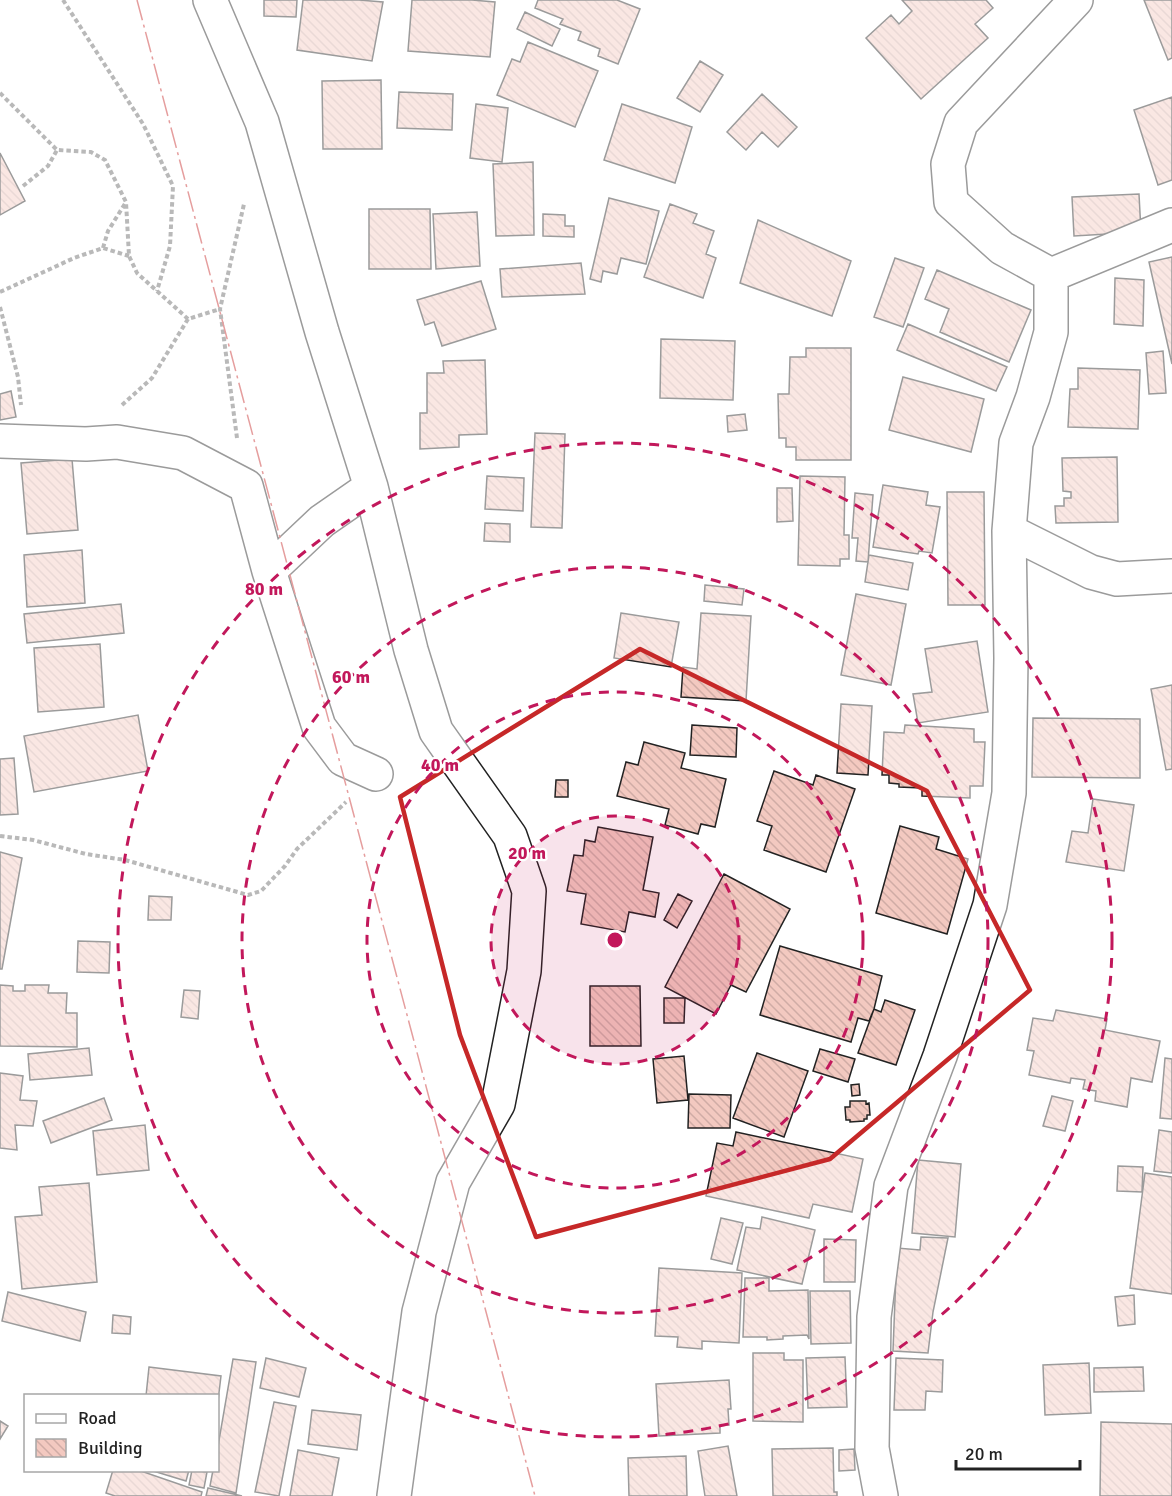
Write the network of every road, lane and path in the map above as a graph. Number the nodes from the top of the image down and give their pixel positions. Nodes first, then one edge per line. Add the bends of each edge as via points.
1 (63, 0) edge
2 (210, 0) edge
3 (1076, 0) edge
4 (0, 93) edge
5 (57, 150) junction
6 (23, 186) dead end
7 (245, 200) dead end
8 (126, 202) junction
9 (1172, 225) edge
10 (103, 248) junction
11 (129, 256) junction
12 (1052, 275) junction
13 (158, 291) junction
14 (0, 292) edge
15 (0, 307) edge
16 (220, 309) junction
17 (188, 319) junction
18 (12, 441) edge
19 (86, 444) junction
20 (246, 486) junction
21 (371, 487) junction
22 (1009, 531) junction
23 (269, 571) junction
24 (1172, 576) edge
25 (376, 774) joint
26 (0, 836) edge
27 (394, 1496) edge
28 (882, 1496) edge

1 - 13 path via 142,124 173,186 170,246
2 - 21 street via 262,122
3 - 12 street via 961,123 948,164 951,202 1002,248
4 - 5 path
5 - 6 path via 48,166
5 - 8 path via 91,152 105,160
7 - 16 path
8 - 10 path via 108,231
8 - 11 path
9 - 12 street
10 - 11 path
10 - 14 path
11 - 13 path via 136,273
12 - 22 street via 1051,332 1016,443
13 - 17 path
15 - 18 path via 18,377
16 - 17 path
16 - 20 path
17 - 19 path via 152,378 93,430
18 - 19 street
19 - 20 street via 117,442 183,453
20 - 23 street
21 - 23 street via 322,521
21 - 27 street via 411,650 436,731 510,836 529,891 524,971 498,1104 453,1182 419,1312
22 - 24 street via 1091,573 1117,579
22 - 28 street via 1009,793 990,905 940,1056 891,1186 874,1317 872,1448
23 - 25 street via 319,727 343,759
25 - 26 path via 297,849 261,891 248,895 125,860

